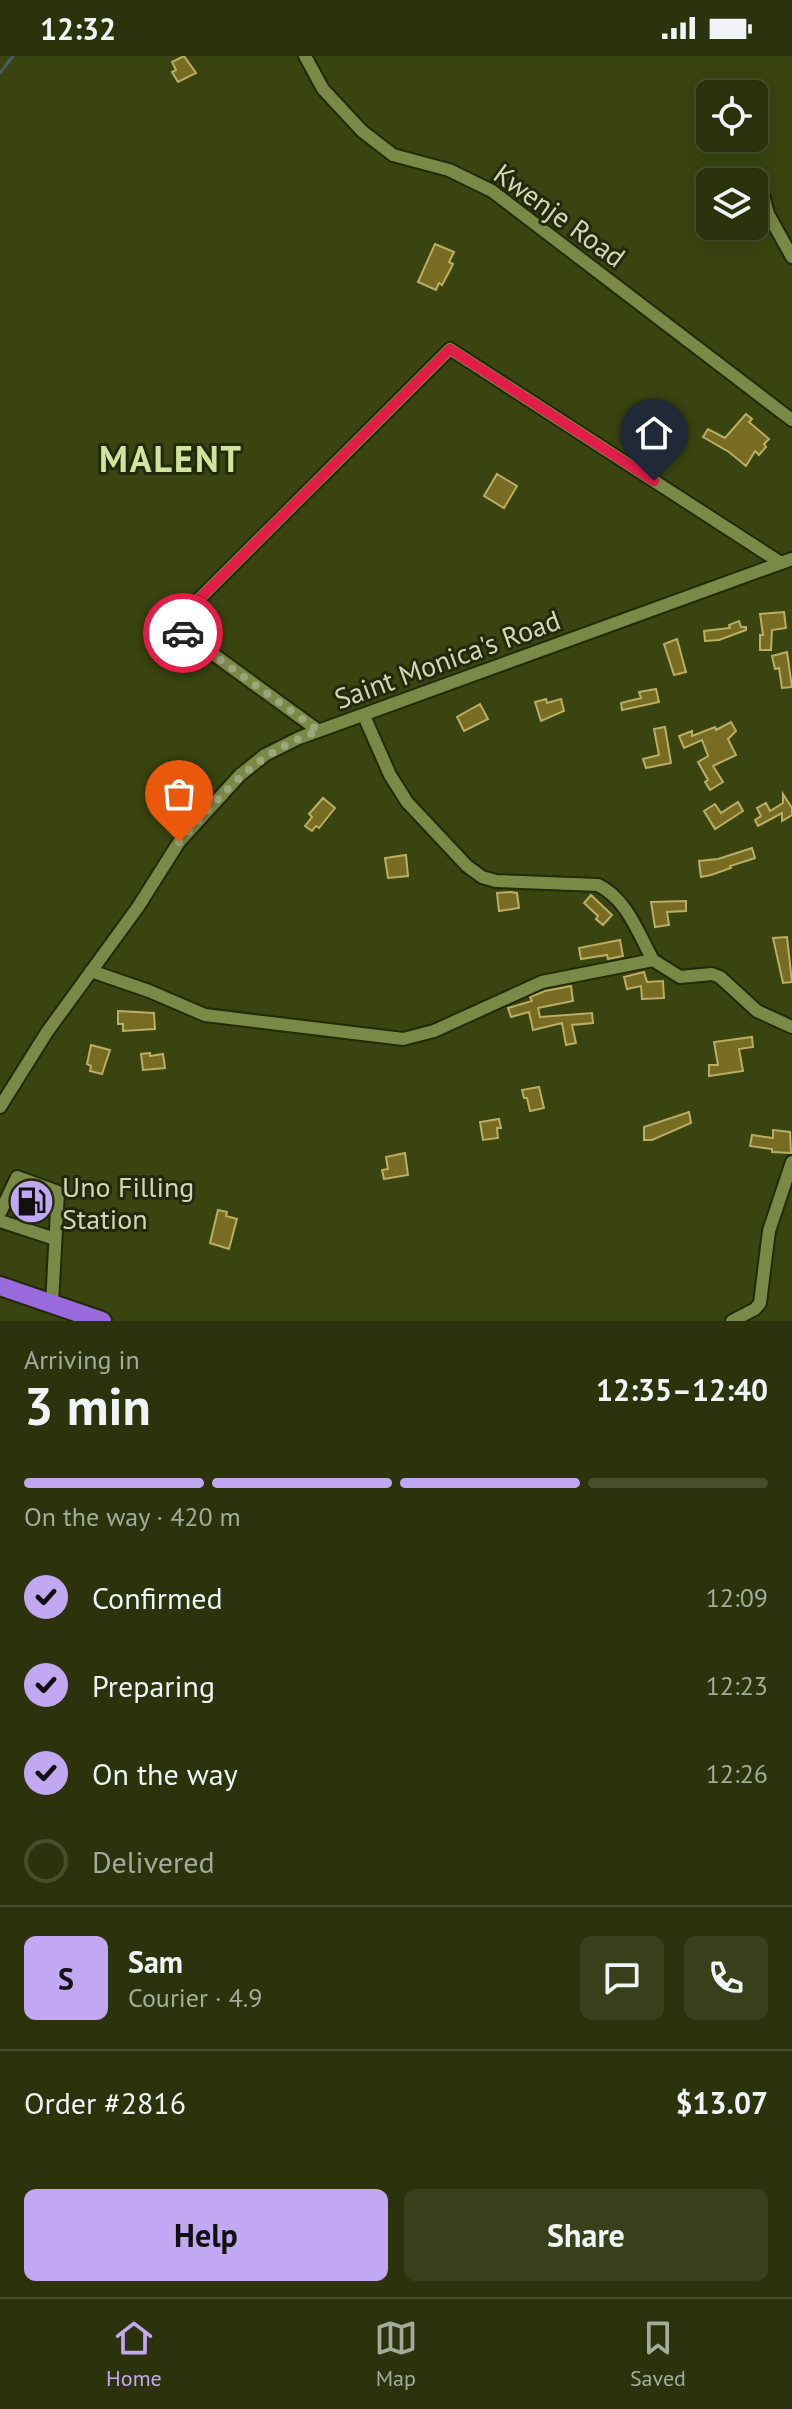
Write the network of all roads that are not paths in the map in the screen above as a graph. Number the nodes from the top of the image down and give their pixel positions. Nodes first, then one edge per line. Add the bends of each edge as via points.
1 (305, 56) edge
2 (768, 214) edge
3 (792, 257) edge
4 (792, 420) edge
5 (787, 561) edge
6 (364, 716) junction
7 (319, 731) junction
8 (653, 960) junction
9 (91, 971) junction
10 (792, 1027) edge
11 (0, 1107) edge
12 (792, 1162) edge
13 (6, 1186) edge
14 (0, 1213) edge
15 (0, 1221) edge
16 (55, 1239) junction
17 (0, 1286) edge
18 (52, 1304) junction
19 (102, 1321) edge
20 (732, 1321) edge

1 - 4 street, Kwenje Road via 323,89 393,155 449,170 492,191
2 - 3 street
5 - 6 street, Saint Monica's Road
5 - 7 street via 450,349 173,625
6 - 7 street, Saint Monica's Road
6 - 8 street via 407,802 467,866 496,881 598,885 619,900
7 - 9 street, Saint Monica's Road via 265,755 240,775 179,842
8 - 9 street via 542,982 434,1031 403,1039 205,1015
8 - 10 street via 680,977 720,977 757,1011
9 - 11 street, Saint Monica's Road
12 - 20 street via 769,1231 760,1303
13 - 14 street
13 - 16 street via 17,1177 58,1192
15 - 16 street
16 - 18 street
17 - 18 highway
18 - 19 highway

